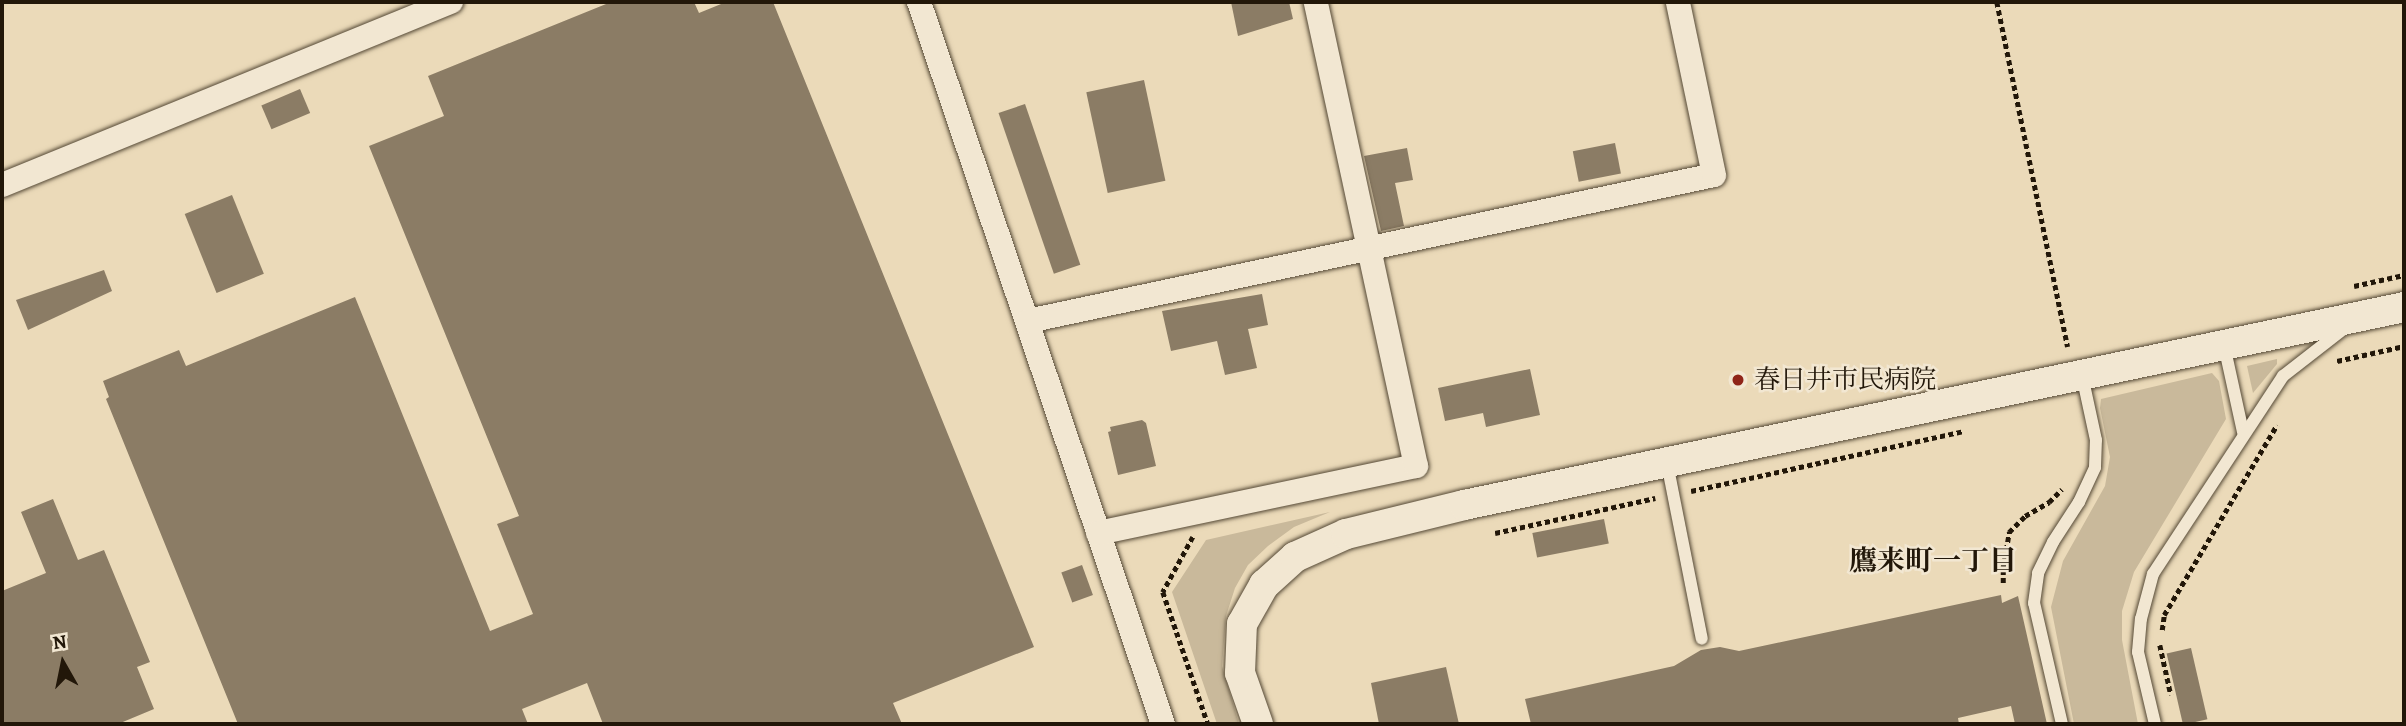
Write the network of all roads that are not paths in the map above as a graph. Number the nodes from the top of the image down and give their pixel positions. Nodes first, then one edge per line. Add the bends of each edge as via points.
1 (451, 2) edge
2 (919, 2) edge
3 (1316, 2) edge
4 (1678, 2) edge
5 (2, 185) edge
6 (1369, 249) junction
7 (2404, 307) edge
8 (2360, 316) junction
9 (1028, 321) junction
10 (2224, 345) junction
11 (2082, 375) junction
12 (2244, 432) junction
13 (1667, 463) junction
14 (1098, 533) junction
15 (1702, 639) dead end
16 (1163, 724) edge
17 (1258, 724) edge
18 (2062, 724) edge
19 (2155, 724) edge

1 - 5 street
2 - 9 street
3 - 6 street
4 - 6 street via 1714,175
6 - 9 street
6 - 14 street via 1416,466
7 - 8 street
8 - 10 street
8 - 12 lane via 2283,376
9 - 14 street
10 - 11 street
10 - 12 lane
11 - 13 street
11 - 18 lane via 2096,440 2095,467 2038,573 2034,603
12 - 19 lane via 2153,573 2138,652
13 - 15 lane
13 - 17 street via 1346,534 1295,557 1264,585 1241,624 1240,673
14 - 16 street

